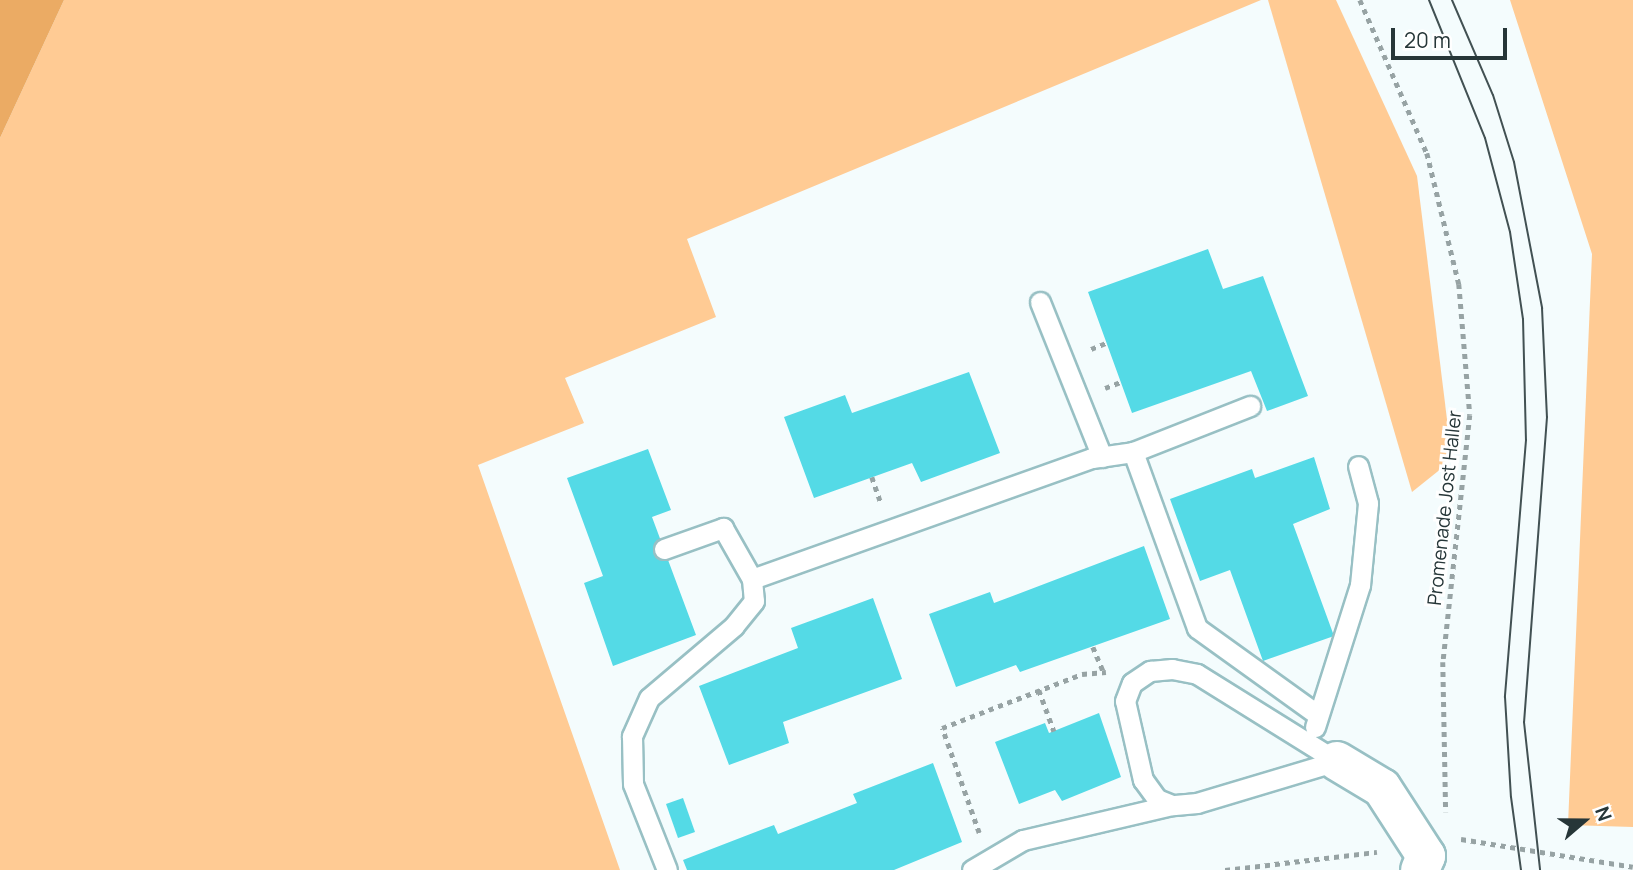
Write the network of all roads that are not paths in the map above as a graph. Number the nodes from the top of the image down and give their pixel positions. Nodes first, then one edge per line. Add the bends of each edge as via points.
1 (1040, 302) dead end
2 (1250, 406) dead end
3 (1133, 452) junction
4 (1102, 457) junction
5 (1358, 466) dead end
6 (664, 549) dead end
7 (752, 579) junction
8 (1318, 715) junction
9 (1324, 753) junction
10 (1172, 805) junction
11 (1437, 857) edge
12 (981, 867) edge
13 (667, 870) edge

1 - 4 lane
2 - 3 lane
3 - 4 lane
3 - 8 lane via 1197,628
4 - 7 lane
5 - 8 lane via 1368,503 1360,585
6 - 7 lane via 723,528
7 - 13 lane via 754,601 694,663 649,698 632,736 633,784
8 - 9 lane
9 - 10 lane via 1197,803
9 - 10 lane via 1197,674 1150,671 1132,683 1125,701 1143,780 1157,799
9 - 11 street via 1367,774
10 - 12 lane via 1023,840

